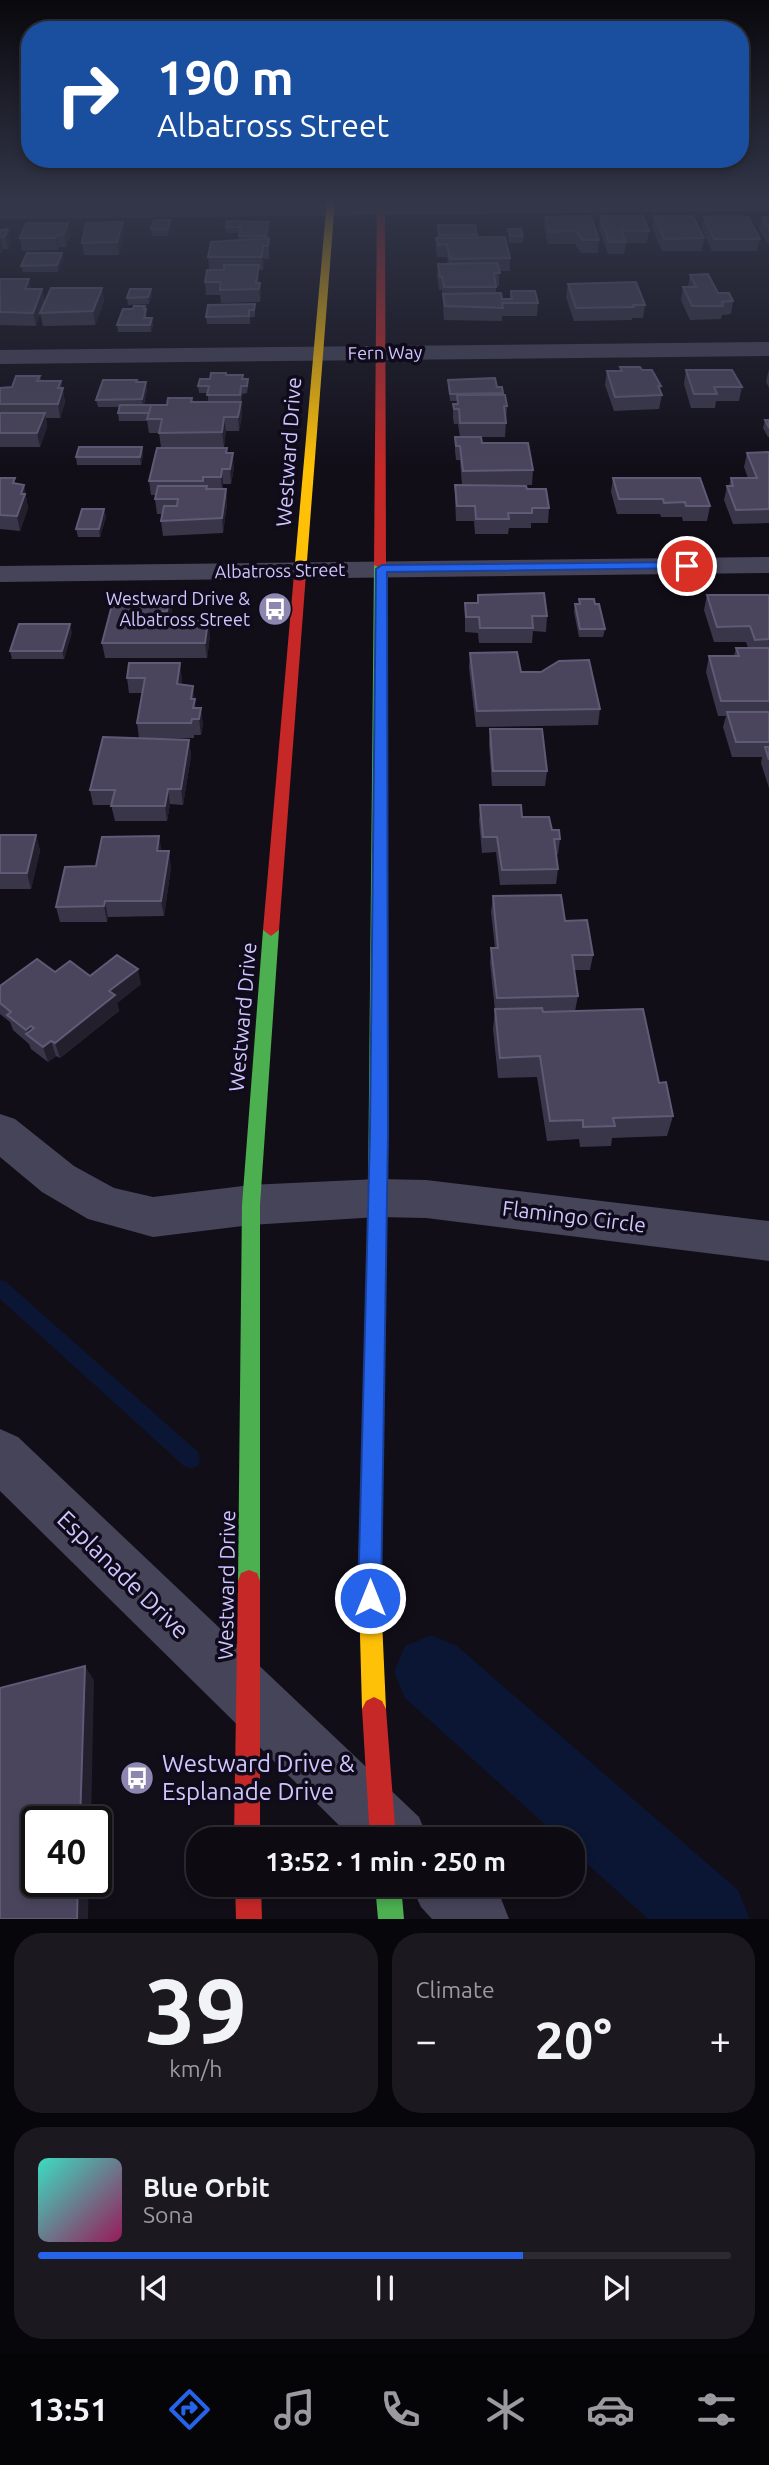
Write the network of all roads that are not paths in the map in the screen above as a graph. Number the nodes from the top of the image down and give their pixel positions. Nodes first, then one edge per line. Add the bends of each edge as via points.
1 (323, 290) edge
2 (381, 290) edge
3 (769, 349) edge
4 (381, 353) junction
5 (318, 354) junction
6 (0, 357) edge
7 (769, 565) edge
8 (382, 569) junction
9 (302, 571) junction
10 (0, 575) edge
11 (0, 1132) edge
12 (378, 1198) junction
13 (251, 1205) junction
14 (769, 1241) edge
15 (0, 1455) edge
16 (246, 1695) junction
17 (247, 1827) edge
18 (381, 1827) edge
19 (387, 1827) edge
20 (248, 1897) edge
21 (389, 1897) edge
22 (455, 1897) edge
23 (249, 1919) edge
24 (391, 1919) edge
25 (477, 1919) edge

1 - 5 street, Westward Drive
2 - 4 street
3 - 4 street, Fern Way
4 - 5 street, Fern Way
4 - 8 street
5 - 6 street, Fern Way
5 - 9 street, Westward Drive
7 - 8 street, Albatross Street
8 - 9 street, Albatross Street
8 - 12 street
9 - 10 street, Albatross Street
9 - 13 street, Westward Drive
11 - 13 street, Flamingo Circle via 58,1179 104,1205 153,1217
12 - 13 street, Flamingo Circle
12 - 14 street, Flamingo Circle via 453,1201
12 - 19 street via 370,1598 374,1712
13 - 16 street, Westward Drive
15 - 16 street, Esplanade Drive
16 - 17 street, Westward Drive
16 - 18 street, Esplanade Drive
20 - 23 street
21 - 24 street
22 - 25 street

